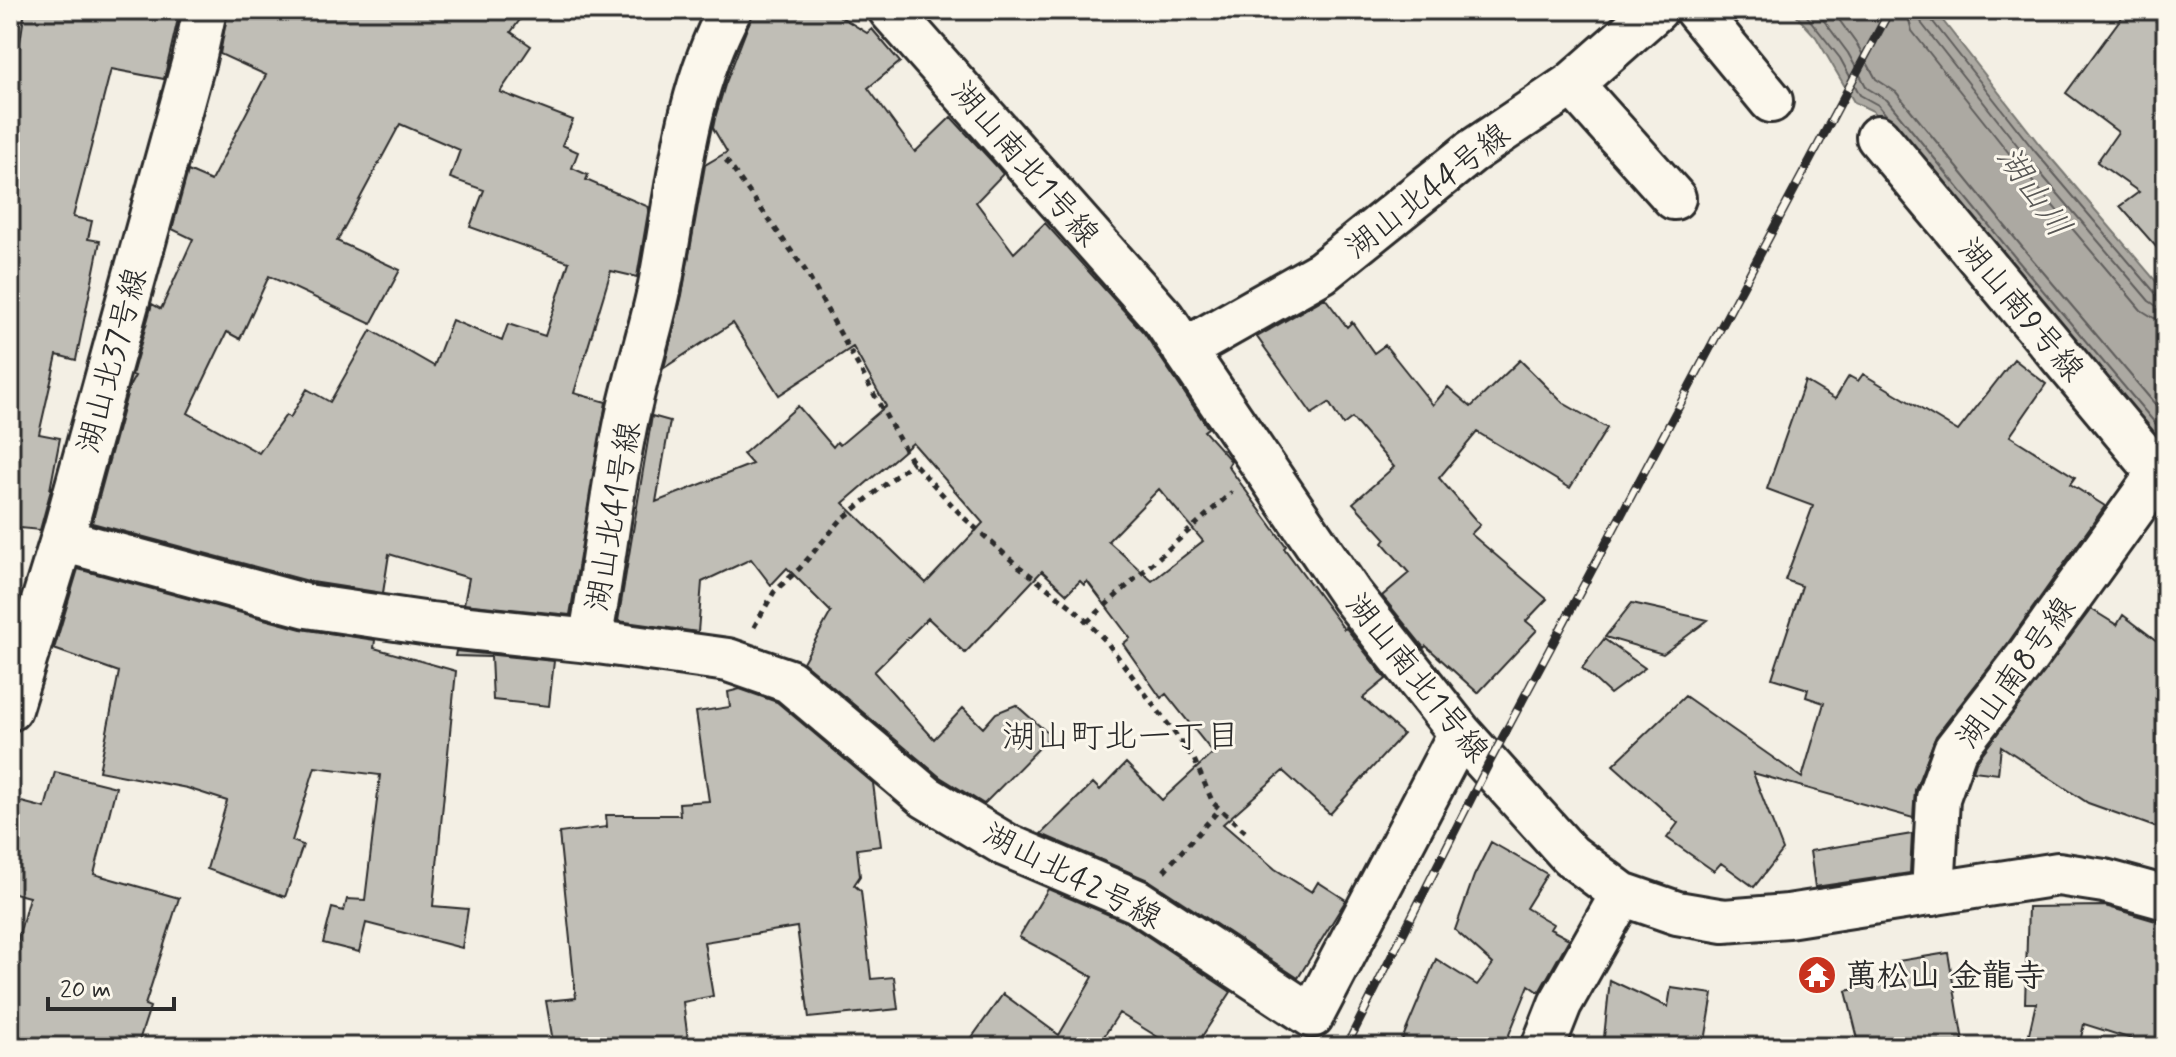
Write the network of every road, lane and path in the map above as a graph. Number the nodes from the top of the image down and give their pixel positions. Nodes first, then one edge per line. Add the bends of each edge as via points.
1 (205, 10) edge
2 (730, 10) edge
3 (890, 10) edge
4 (1656, 10) edge
5 (1696, 10) edge
6 (1572, 84) junction
7 (1771, 101) dead end
8 (691, 114) junction
9 (1878, 137) dead end
10 (1674, 198) dead end
11 (1184, 350) junction
12 (913, 462) junction
13 (1263, 465) junction
14 (2162, 478) edge
15 (62, 540) junction
16 (1087, 622) junction
17 (590, 641) junction
18 (742, 664) junction
19 (10, 709) edge
20 (1460, 733) junction
21 (1219, 810) junction
22 (1246, 832) dead end
23 (1622, 894) junction
24 (1933, 894) junction
25 (2166, 898) edge
26 (1137, 901) junction
27 (1543, 1047) edge

1 - 15 street, 湖山北37号線
2 - 8 street, 湖山北41号線
3 - 11 street, 湖山南北1号線 via 1163,318
4 - 6 street, 湖山北44号線
5 - 7 street
6 - 10 street
6 - 11 street, 湖山北44号線 via 1471,152 1322,272
8 - 12 path via 805,270
8 - 17 street, 湖山北41号線 via 659,292 624,432
9 - 14 street, 湖山南9号線
11 - 13 street, 湖山南北1号線
12 - 16 path via 963,517
12 - 18 path via 841,520 774,592 752,631
13 - 16 path
13 - 20 street, 湖山南北1号線 via 1351,595
14 - 24 street, 湖山南8号線 via 1955,750 1938,798
15 - 17 street, 湖山北41号線 via 307,606
15 - 19 street, 湖山北37号線
16 - 21 path via 1194,759
17 - 18 street, 湖山北42号線
18 - 26 street, 湖山北42号線 via 789,681 926,797 1006,845
20 - 23 street, 湖山南北1号線 via 1570,855
20 - 26 street, 湖山北42号線 via 1312,1016
21 - 22 path
21 - 26 path
23 - 24 street, 湖山南北1号線 via 1677,913 1724,921
23 - 27 street via 1560,1004
24 - 25 street, 湖山南北1号線 via 2058,874

